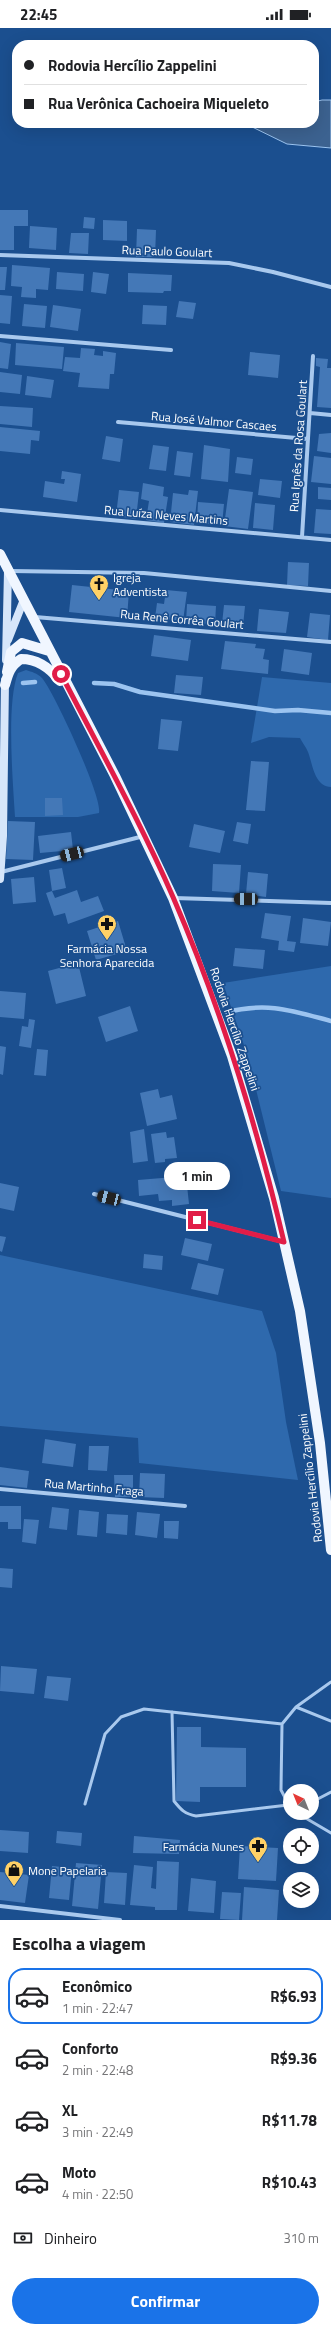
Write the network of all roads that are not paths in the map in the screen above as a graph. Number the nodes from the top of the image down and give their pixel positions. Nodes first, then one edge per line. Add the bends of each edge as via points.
1 (0, 255) edge
2 (331, 287) edge
3 (0, 336) edge
4 (171, 350) dead end
5 (313, 356) dead end
6 (310, 413) junction
7 (331, 415) edge
8 (118, 422) dead end
9 (308, 439) junction
10 (0, 510) edge
11 (302, 538) junction
12 (331, 540) edge
13 (0, 554) edge
14 (8, 571) junction
15 (331, 591) edge
16 (23, 602) junction
17 (31, 616) junction
18 (331, 642) edge
19 (6, 644) junction
20 (49, 651) junction
21 (5, 686) junction
22 (73, 698) junction
23 (2, 757) edge
24 (144, 836) junction
25 (0, 876) edge
26 (174, 898) junction
27 (331, 903) edge
28 (94, 1194) dead end
29 (284, 1242) junction
30 (0, 1489) edge
31 (185, 1506) dead end
32 (331, 1550) edge
33 (331, 1682) edge
34 (296, 1707) junction
35 (172, 1712) junction
36 (331, 1721) edge
37 (282, 1724) junction
38 (283, 1792) edge
39 (331, 1792) edge
40 (319, 1798) edge
41 (85, 1804) dead end
42 (283, 1807) edge
43 (309, 1820) edge
44 (331, 1833) edge
45 (0, 1906) edge
46 (106, 1919) edge
47 (120, 1920) edge

1 - 2 street, Rua Paulo Goulart via 229,263
3 - 4 street
5 - 6 street, Rua Ignês da Rosa Goulart
6 - 7 street
6 - 9 street, Rua Ignês da Rosa Goulart
8 - 9 street, Rua José Valmor Cascaes
9 - 11 street, Rua Ignês da Rosa Goulart
10 - 11 street, Rua Luíza Neves Martins
11 - 12 street, Rua Luíza Neves Martins
13 - 14 main road, Rodovia Hercílio Zappelini
14 - 15 street via 144,573
14 - 16 main road, Rodovia Hercílio Zappelini
14 - 19 street
16 - 17 main road, Rodovia Hercílio Zappelini
16 - 19 street
17 - 18 street, Rua Renê Corrêa Goulart
17 - 20 main road, Rodovia Hercílio Zappelini
19 - 21 street
20 - 21 main road via 26,644 15,648 9,659
20 - 22 main road, Rodovia Hercílio Zappelini
21 - 22 main road via 14,664 21,659 29,659 51,670
21 - 23 street
22 - 24 main road, Rodovia Hercílio Zappelini
23 - 25 street via 3,836
24 - 25 street
24 - 26 main road, Rodovia Hercílio Zappelini
26 - 27 street
26 - 29 main road, Rodovia Hercílio Zappelini via 232,1056 274,1198
28 - 29 street
29 - 32 main road, Rodovia Hercílio Zappelini via 300,1311 320,1443
30 - 31 street, Rua Martinho Fraga
33 - 34 lane
34 - 36 lane
34 - 37 lane
35 - 37 lane
35 - 41 lane via 144,1709 121,1717 105,1734
35 - 42 lane via 174,1801 180,1809 188,1815 196,1816
37 - 38 lane
39 - 40 lane
43 - 44 lane
45 - 46 street
46 - 47 street

